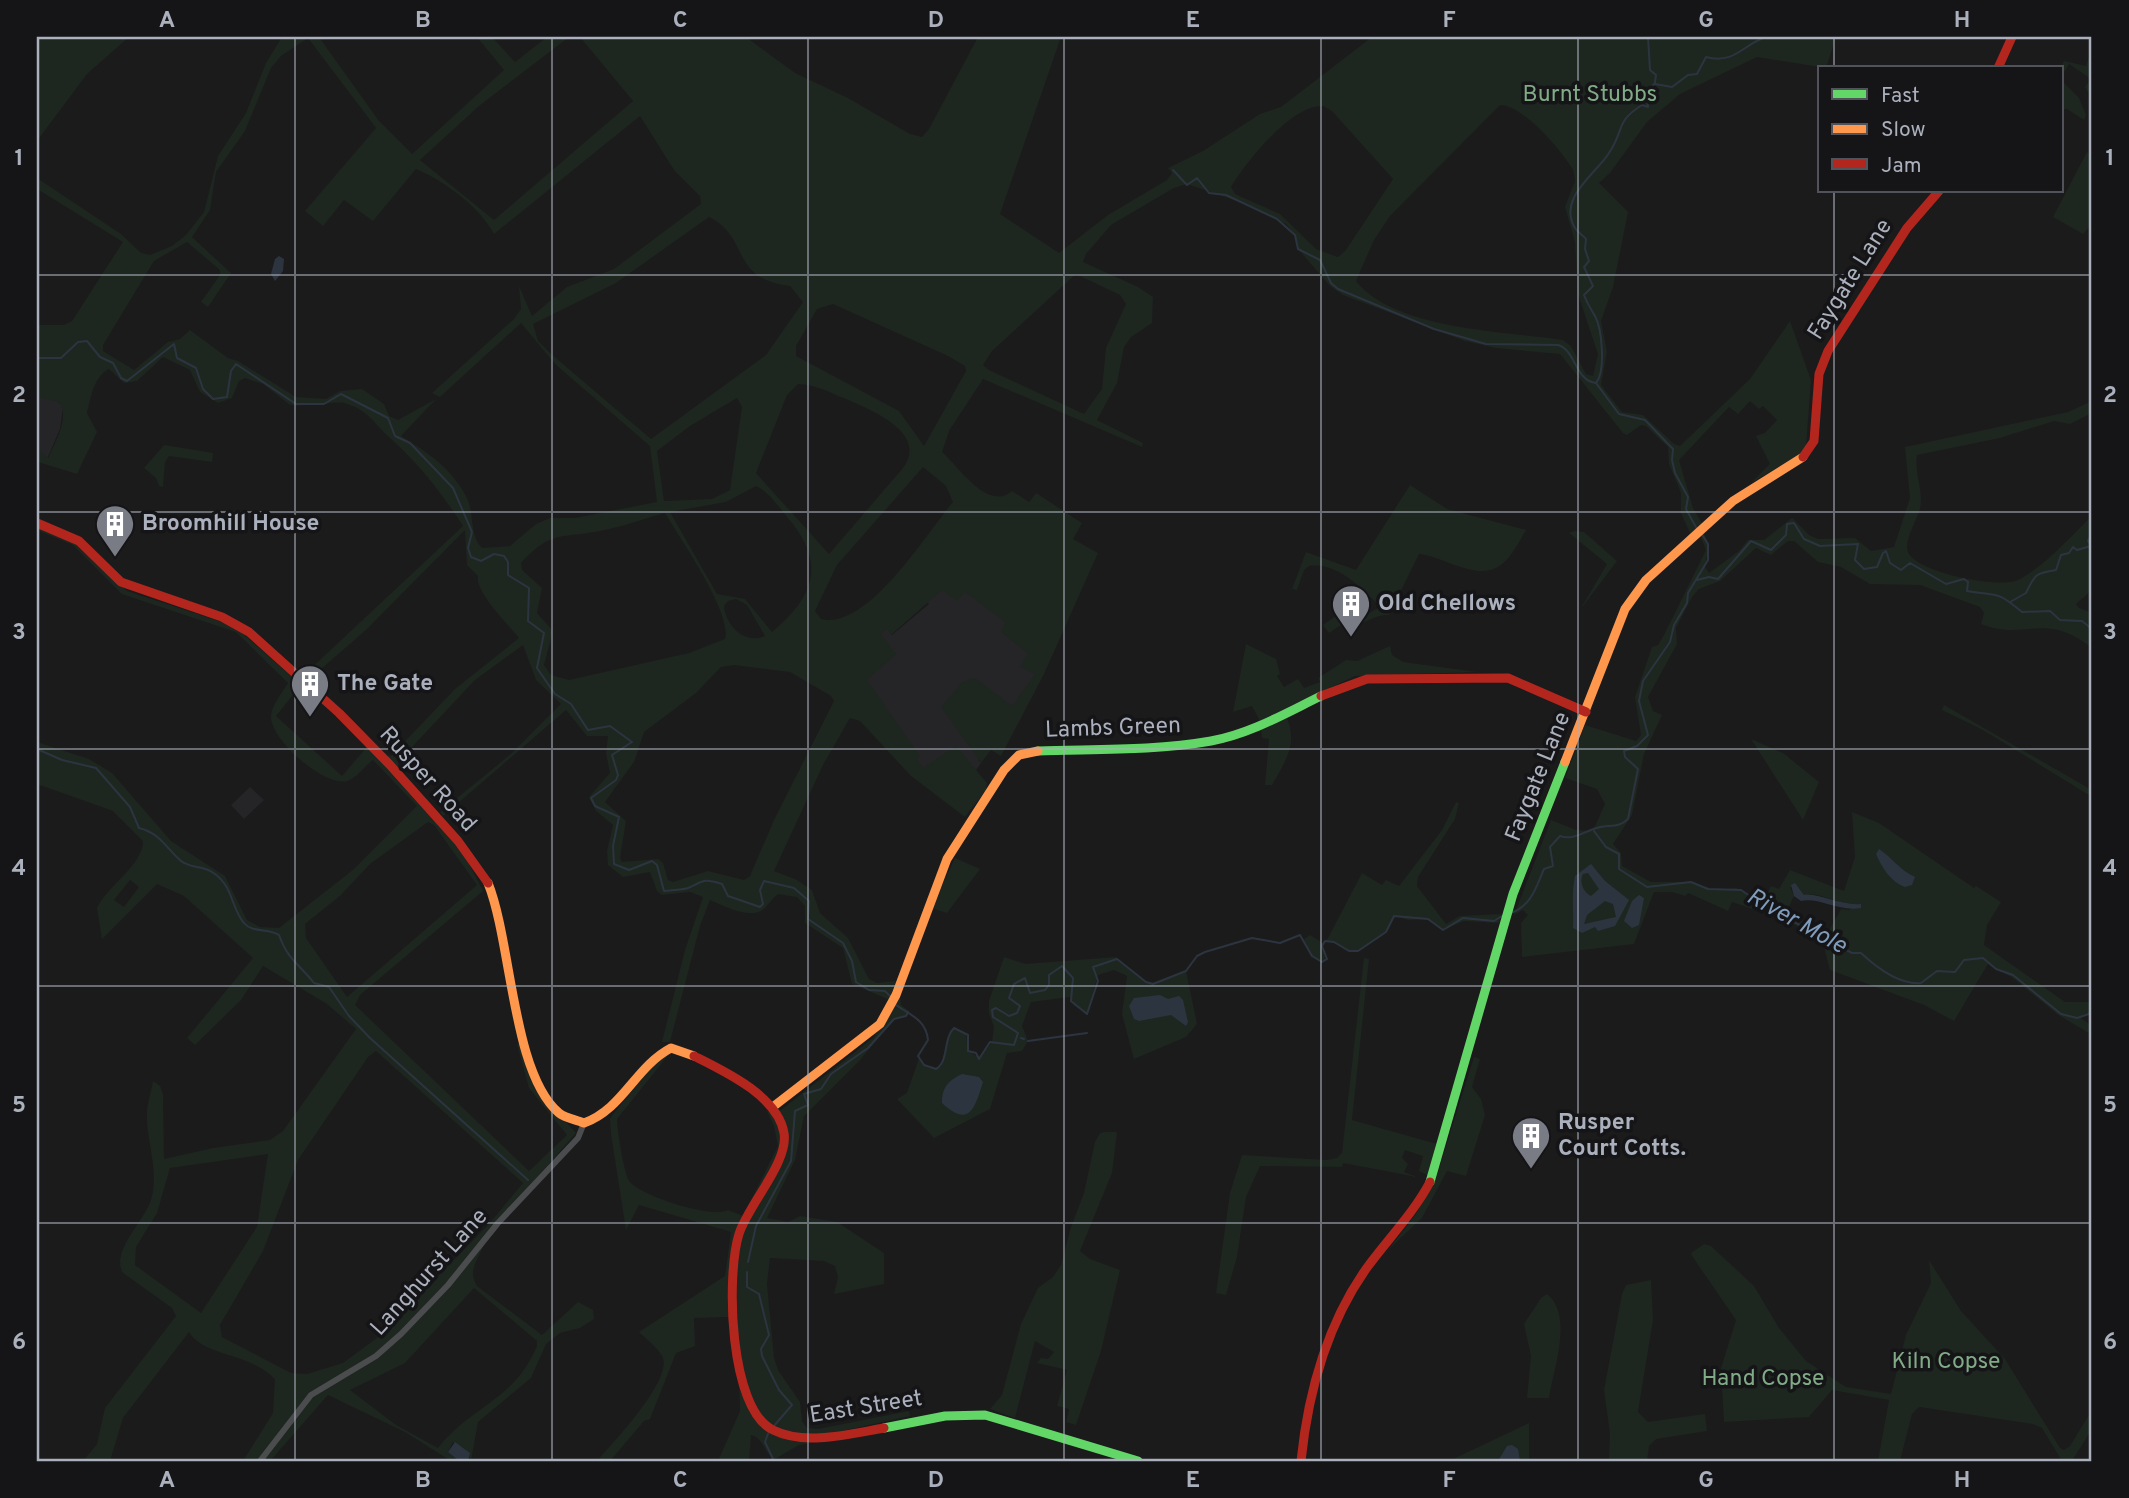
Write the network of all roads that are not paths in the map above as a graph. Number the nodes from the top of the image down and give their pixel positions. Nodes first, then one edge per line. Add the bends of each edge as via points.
1 (2012, 37) edge
2 (1999, 66) edge
3 (1938, 192) edge
4 (37, 523) edge
5 (1586, 712) junction
6 (774, 1107) junction
7 (584, 1123) junction
8 (260, 1461) edge
9 (1138, 1461) edge
10 (1301, 1461) edge

1 - 2 street
3 - 5 street, Faygate Lane via 1904,231 1828,351 1819,374 1814,441 1809,452 1738,498 1646,580 1628,603
4 - 7 street, Rusper Road via 77,540 122,582 246,630 327,700 408,783 488,885 501,916 534,1077 559,1112
5 - 6 street, Lambs Green via 1508,678 1379,678 1336,688 1254,728 1212,741 1019,755 1004,770 947,859 894,1000 869,1035
5 - 10 street, Faygate Lane via 1507,914 1435,1171 1415,1209 1344,1307 1315,1382
6 - 7 street via 718,1070 671,1048 656,1056 608,1112
6 - 9 street, East Street via 783,1127 783,1149 741,1230 736,1261 741,1379 754,1410 771,1429 790,1437 809,1437 983,1413
7 - 8 street, Langhurst Lane via 578,1138 423,1312 382,1352 311,1395

